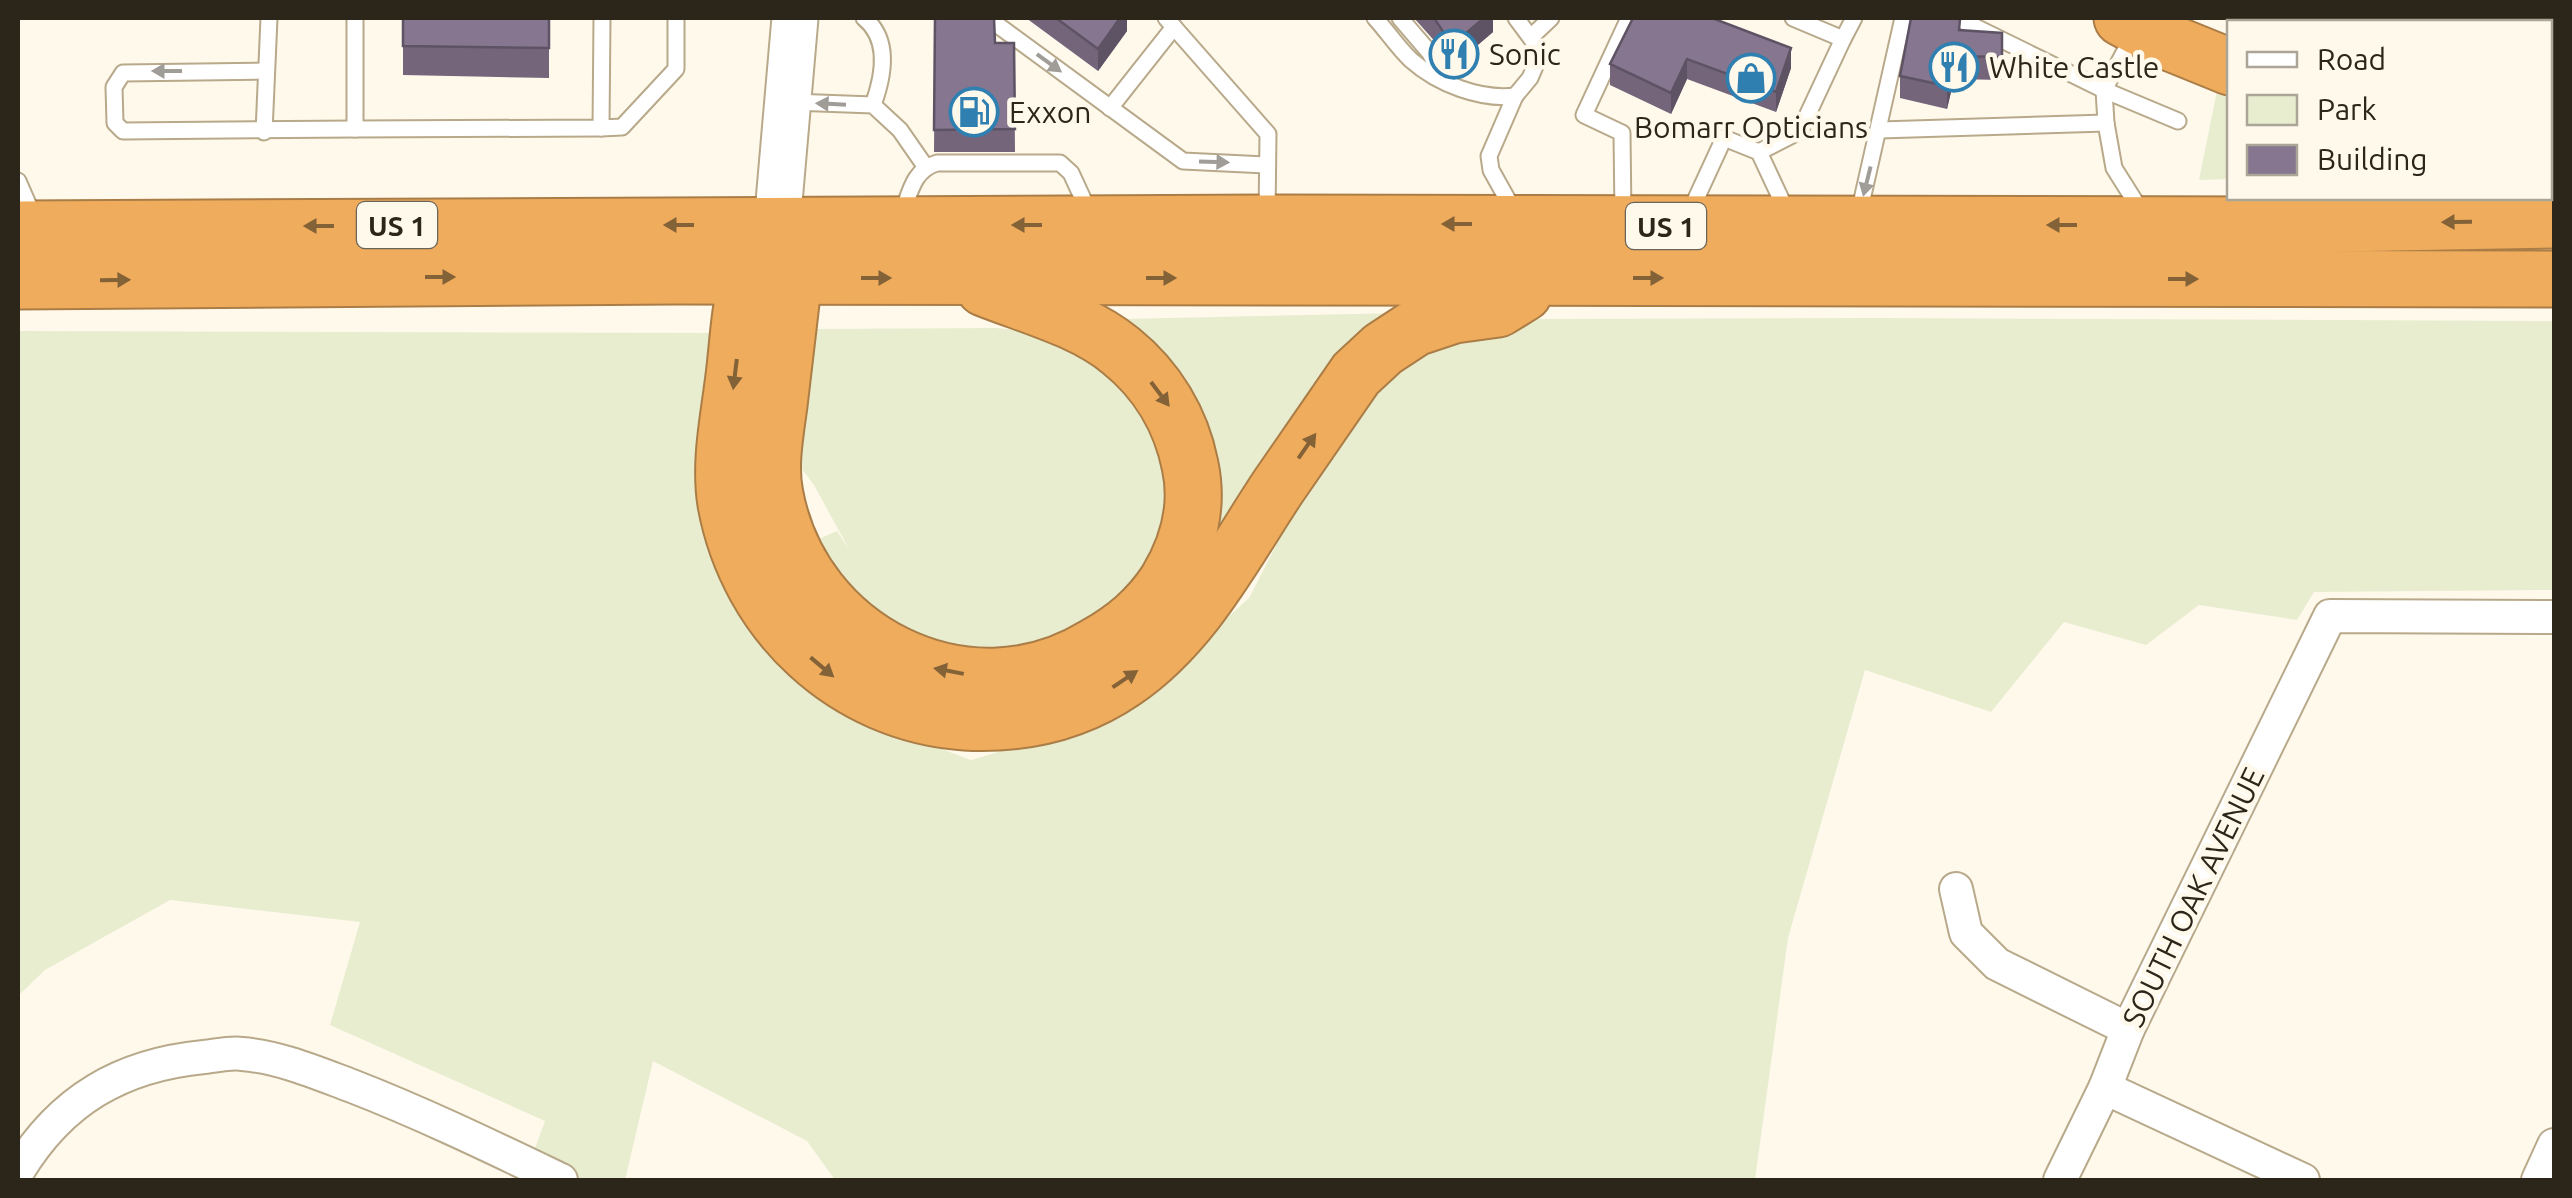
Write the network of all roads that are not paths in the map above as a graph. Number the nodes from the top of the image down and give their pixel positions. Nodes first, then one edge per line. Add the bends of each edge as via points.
1 (269, 18) edge
2 (355, 18) edge
3 (602, 18) edge
4 (676, 18) edge
5 (794, 18) edge
6 (988, 18) edge
7 (1375, 18) edge
8 (1400, 18) edge
9 (1516, 18) edge
10 (1551, 18) edge
11 (1629, 18) edge
12 (1793, 18) edge
13 (1854, 18) edge
14 (1903, 18) edge
15 (1957, 18) edge
16 (2146, 20) edge
17 (870, 22) edge
18 (1170, 22) edge
19 (1532, 36) junction
20 (2227, 37) edge
21 (1843, 39) junction
22 (2227, 65) edge
23 (265, 70) junction
24 (1444, 81) junction
25 (2104, 90) junction
26 (1515, 96) junction
27 (788, 102) junction
28 (874, 105) junction
29 (1110, 108) junction
30 (2178, 121) dead end
31 (2106, 123) junction
32 (601, 128) junction
33 (355, 129) junction
34 (1880, 130) junction
35 (264, 132) junction
36 (1759, 152) junction
37 (1266, 164) junction
38 (925, 166) junction
39 (2288, 211) edge
40 (25, 213) edge
41 (2554, 220) edge
42 (1267, 223) junction
43 (1523, 224) junction
44 (776, 225) junction
45 (898, 225) junction
46 (1095, 225) junction
47 (1793, 225) junction
48 (1856, 225) junction
49 (2150, 225) junction
50 (1623, 226) junction
51 (1683, 226) junction
52 (771, 277) junction
53 (958, 278) junction
54 (1550, 278) junction
55 (2554, 278) edge
56 (18, 282) edge
57 (2554, 616) edge
58 (1956, 889) dead end
59 (2128, 1029) junction
60 (2105, 1088) junction
61 (2554, 1145) edge
62 (18, 1172) edge
63 (561, 1180) edge
64 (2060, 1180) edge
65 (2303, 1180) edge
66 (2538, 1180) edge

1 - 23 lane
2 - 33 lane
3 - 32 lane
4 - 32 lane via 676,69 622,127
5 - 27 street
6 -> 29 lane
7 - 24 lane via 1412,61
8 - 24 lane
9 - 19 lane
10 - 19 lane
11 - 50 lane via 1584,115 1622,133
12 - 21 lane
13 - 21 lane
14 - 34 lane
15 - 25 lane
16 - 20 highway
16 - 22 highway
16 - 25 lane
17 - 28 lane via 882,42
18 - 29 lane
18 - 37 lane via 1268,134
19 - 26 lane via 1536,64
21 - 36 lane via 1800,130
23 - 35 lane
23 -> 35 lane via 130,71 114,87 115,124 123,131
24 - 26 lane via 1483,96
25 - 30 lane
25 - 31 lane
26 - 43 lane via 1490,156 1498,186
28 -> 27 lane
27 - 44 street
28 - 38 lane
29 -> 37 lane via 1183,161
31 - 34 lane
31 - 49 lane via 2114,168
32 - 33 lane
33 - 35 lane
34 -> 48 lane
36 - 47 lane
36 - 51 lane via 1724,138
37 - 42 lane
38 - 45 lane
38 - 46 lane via 1060,164 1071,173
41 -> 39 highway, US 1
39 - 49 highway, US 1
44 -> 40 highway, US 1
43 -> 42 highway, US 1
42 - 46 highway, US 1
43 - 50 highway, US 1
44 - 45 highway, US 1
44 - 52 highway
46 -> 45 highway, US 1
47 - 48 highway, US 1
47 - 51 highway, US 1
49 -> 48 highway, US 1
50 - 51 highway, US 1
52 -> 53 highway, US 1
53 -> 52 highway via 1076,324 1120,350 1160,393 1187,450 1191,524 1158,594 1112,636 1046,668 972,675 902,658 838,616 810,583 774,492
52 -> 54 highway via 723,466 726,503 749,573 796,644 855,692 940,720 981,723 1057,713 1108,690 1152,659 1214,585 1356,374 1416,328 1498,308
56 -> 52 highway, US 1
53 -> 54 highway, US 1
54 -> 55 highway, US 1
57 - 59 street, SOUTH OAK AVENUE via 2330,616
58 - 59 street via 1966,932 1997,964
59 - 60 street, SOUTH OAK AVENUE
60 - 64 street, SOUTH OAK AVENUE
60 - 65 street
61 - 66 street
62 - 63 street via 68,1108 122,1074 241,1053 304,1068 434,1118

